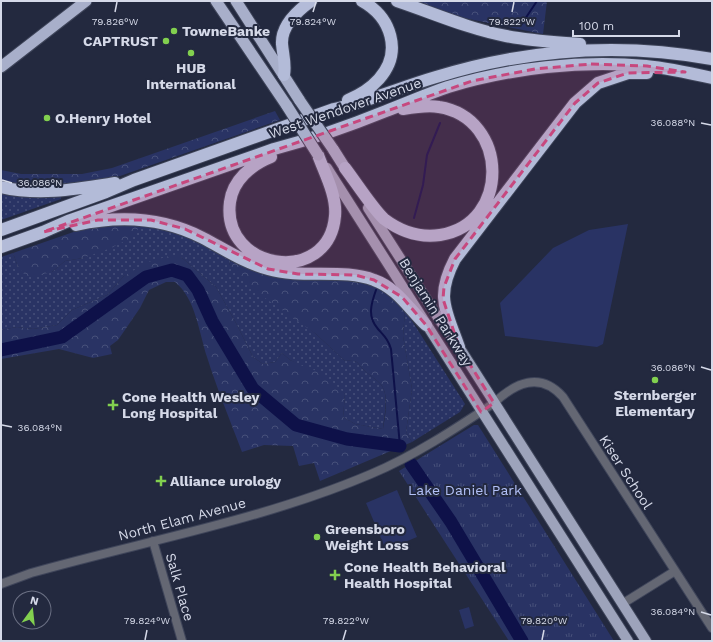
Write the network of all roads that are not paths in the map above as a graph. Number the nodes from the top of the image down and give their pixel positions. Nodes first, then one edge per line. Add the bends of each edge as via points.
1 (86, 1) edge
2 (216, 1) edge
3 (236, 1) edge
4 (310, 1) edge
5 (362, 1) edge
6 (398, 1) edge
7 (611, 48) junction
8 (712, 59) edge
9 (1, 67) edge
10 (685, 72) junction
11 (284, 75) junction
12 (712, 78) edge
13 (334, 109) junction
14 (386, 111) junction
15 (304, 141) junction
16 (318, 155) junction
17 (345, 168) junction
18 (134, 180) junction
19 (1, 187) edge
20 (1, 230) edge
21 (43, 232) junction
22 (1, 246) edge
23 (426, 325) junction
24 (459, 347) junction
25 (494, 403) junction
26 (481, 412) junction
27 (154, 541) junction
28 (675, 571) junction
29 (1, 584) edge
30 (622, 604) junction
31 (712, 628) edge
32 (182, 641) edge
33 (628, 641) edge
34 (646, 641) edge

1 - 9 highway
2 - 16 highway, Benjamin Parkway, bridge
3 - 11 highway, Benjamin Parkway
4 - 11 highway via 293,16 285,31 282,42 286,64
5 - 13 highway via 379,13 389,28 392,41 391,56 380,78 369,89
6 - 7 highway via 505,36
7 - 8 highway, West Wendover Avenue via 662,51
7 - 13 highway, West Wendover Avenue via 545,53 485,63
10 - 12 highway, West Wendover Avenue
10 - 14 highway, West Wendover Avenue via 620,64 535,69 448,87
10 - 24 highway via 628,74 610,78 598,83 575,103 462,249 450,269 443,299
11 - 17 highway, Benjamin Parkway, bridge
13 - 18 highway, West Wendover Avenue
14 - 15 highway, West Wendover Avenue
14 - 17 highway via 439,106 457,112 473,123 489,148 493,162 492,185 479,212 462,227 450,233 426,236 405,231 383,218
15 - 16 highway via 254,165 238,180 234,188 230,204 231,224 242,243 258,256 277,262 294,262 312,255 326,241 334,225 335,207
15 - 21 highway, West Wendover Avenue via 216,169
16 - 23 main road, Benjamin Parkway via 410,296
17 - 24 main road, Benjamin Parkway
18 - 19 highway via 49,192
18 - 20 highway, West Wendover Avenue
21 - 22 highway, West Wendover Avenue
21 - 23 highway via 98,220 151,220 169,224 186,229 242,259 268,269 298,274 355,275 374,280 402,298
23 - 26 main road, Benjamin Parkway
24 - 25 main road, Benjamin Parkway
25 - 26 street, North Elam Avenue
25 - 28 street, Kiser School via 504,394 523,384 540,383 555,388
25 - 30 main road, Benjamin Parkway
26 - 27 street, North Elam Avenue via 391,465 336,488
26 - 33 main road, Benjamin Parkway
27 - 29 street, North Elam Avenue via 51,567
27 - 32 street, Salk Place
28 - 30 street
28 - 31 street, Kiser School
30 - 34 main road, Benjamin Parkway

